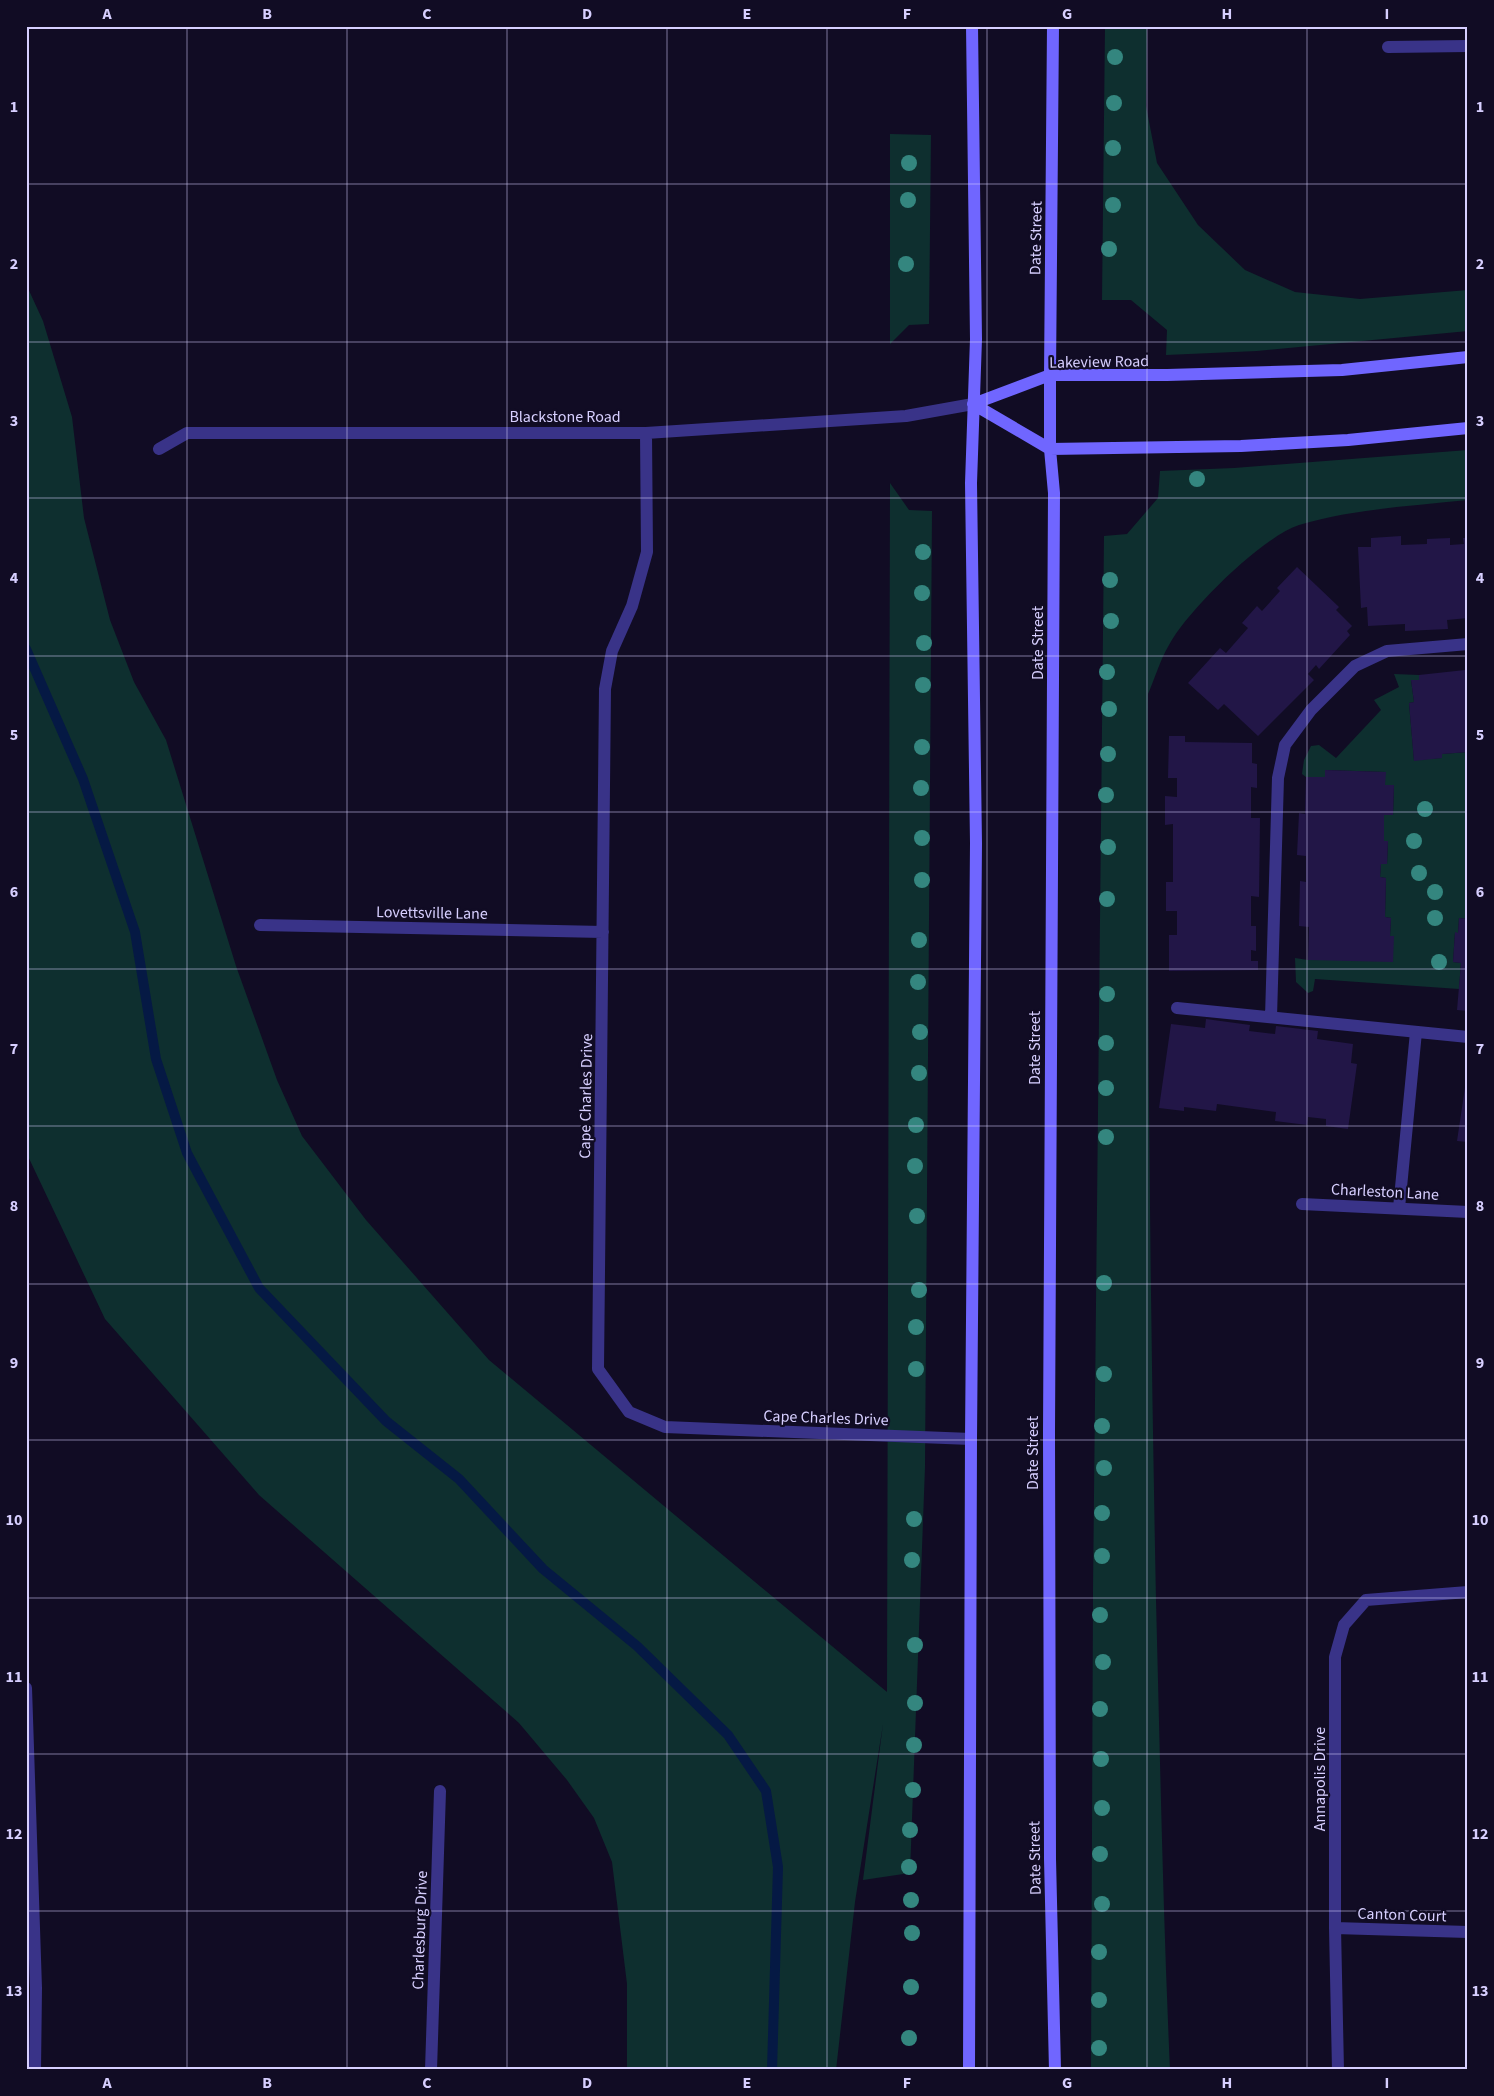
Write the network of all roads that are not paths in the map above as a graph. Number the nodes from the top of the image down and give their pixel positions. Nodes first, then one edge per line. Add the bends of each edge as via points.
1 (972, 26) edge
2 (1053, 26) edge
3 (1468, 46) edge
4 (1388, 47) dead end
5 (1468, 358) edge
6 (1050, 376) junction
7 (973, 404) junction
8 (1468, 428) edge
9 (646, 433) junction
10 (159, 449) dead end
11 (1050, 449) junction
12 (1468, 644) edge
13 (260, 925) dead end
14 (603, 932) junction
15 (1177, 1008) dead end
16 (1271, 1017) junction
17 (1416, 1032) junction
18 (1468, 1037) edge
19 (1302, 1204) dead end
20 (1399, 1208) junction
21 (1468, 1212) edge
22 (970, 1439) junction
23 (1468, 1592) edge
24 (26, 1688) edge
25 (27, 1744) edge
26 (440, 1792) dead end
27 (1335, 1928) junction
28 (1468, 1932) edge
29 (35, 2070) edge
30 (431, 2070) edge
31 (969, 2070) edge
32 (1055, 2070) edge
33 (1338, 2070) edge

1 - 7 main road via 976,338
2 - 6 main road, Date Street
3 - 4 street
5 - 6 main road, Lakeview Road via 1342,370
6 - 7 main road, Lakeview Road
6 - 11 main road, Date Street
7 - 9 street, Blackstone Road via 906,416
7 - 11 main road
7 - 22 main road via 970,483 976,843
8 - 11 main road via 1242,446
9 - 10 street, Blackstone Road via 188,433
9 - 14 street, Cape Charles Drive via 647,552 632,606 612,651 605,688
11 - 32 main road, Date Street via 1054,493 1048,1433 1050,1858
12 - 16 street via 1387,651 1355,666 1311,710 1285,745 1278,778
13 - 14 street, Lovettsville Lane
14 - 22 street, Cape Charles Drive via 598,1369 629,1412 665,1427
15 - 16 street
16 - 17 street
17 - 18 street
17 - 20 street
19 - 20 street, Charleston Lane
20 - 21 street, Charleston Lane
22 - 31 main road
23 - 27 street, Annapolis Drive via 1366,1600 1344,1625 1335,1657
24 - 25 street
25 - 29 street via 36,1988
26 - 30 street, Charlesburg Drive
27 - 28 street, Canton Court
27 - 33 street, Annapolis Drive

